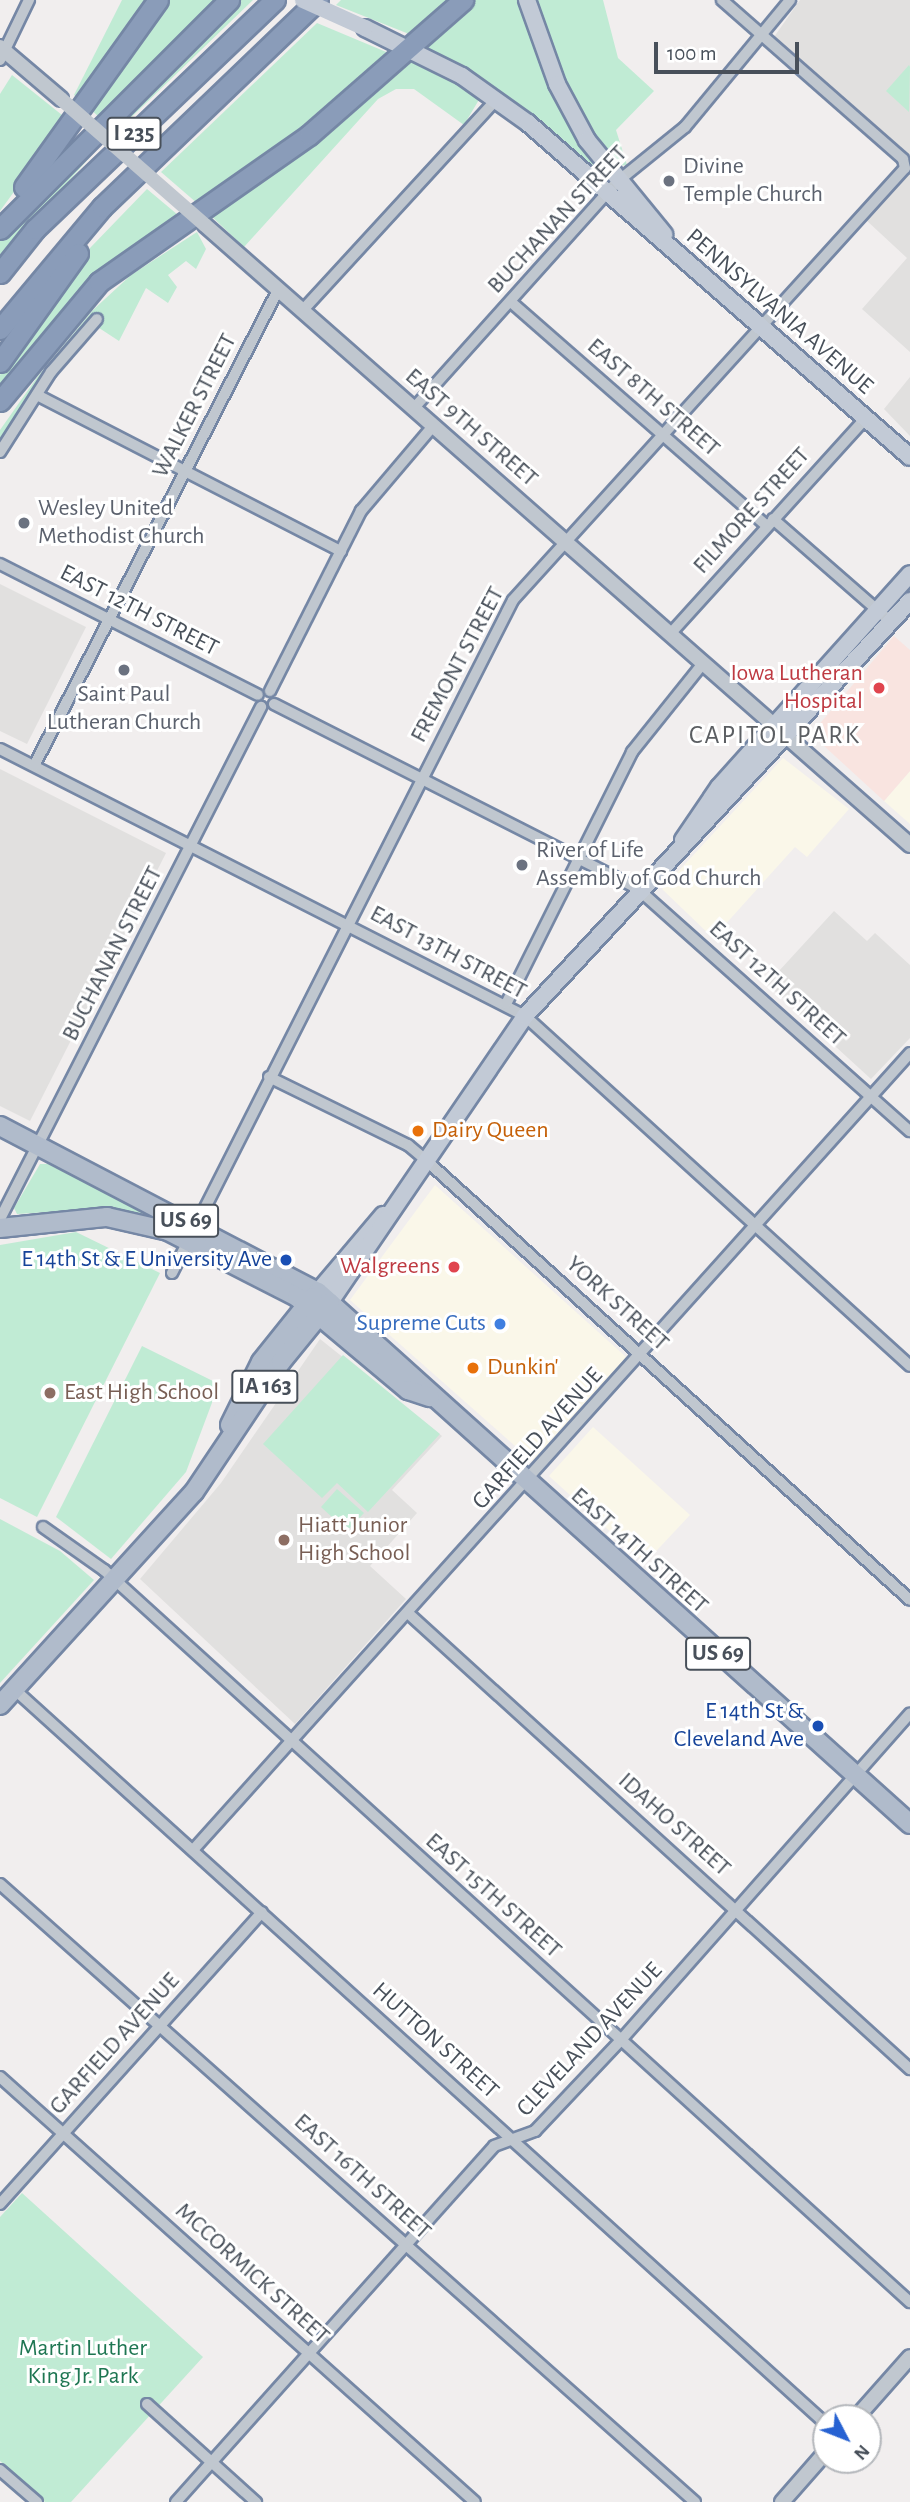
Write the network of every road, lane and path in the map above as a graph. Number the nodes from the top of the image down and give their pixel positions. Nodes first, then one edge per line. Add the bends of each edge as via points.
1 (29, 0) edge
2 (158, 0) edge
3 (229, 0) edge
4 (275, 0) edge
5 (303, 0) edge
6 (318, 0) edge
7 (463, 0) edge
8 (527, 0) edge
9 (722, 0) edge
10 (790, 0) edge
11 (762, 35) junction
12 (410, 50) junction
13 (2, 52) edge
14 (244, 71) junction
15 (496, 100) junction
16 (617, 181) junction
17 (607, 196) junction
18 (0, 221) edge
19 (0, 229) edge
20 (680, 253) junction
21 (0, 273) edge
22 (278, 290) junction
23 (511, 302) junction
24 (302, 311) junction
25 (97, 319) dead end
26 (763, 326) junction
27 (0, 328) edge
28 (0, 362) edge
29 (37, 395) junction
30 (0, 401) edge
31 (414, 408) junction
32 (866, 418) junction
33 (433, 426) junction
34 (664, 435) junction
35 (0, 452) edge
36 (910, 457) edge
37 (186, 470) junction
38 (770, 523) junction
39 (567, 542) junction
40 (341, 551) junction
41 (0, 564) edge
42 (910, 574) edge
43 (910, 601) edge
44 (878, 610) junction
45 (109, 619) junction
46 (891, 622) junction
47 (671, 633) junction
48 (704, 662) junction
49 (270, 691) junction
50 (260, 701) junction
51 (274, 704) junction
52 (781, 730) junction
53 (0, 749) edge
54 (34, 766) junction
55 (421, 778) junction
56 (910, 845) edge
57 (191, 847) junction
58 (578, 858) junction
59 (638, 889) junction
60 (347, 924) junction
61 (506, 1004) junction
62 (525, 1016) junction
63 (910, 1053) edge
64 (269, 1077) junction
65 (872, 1096) junction
66 (0, 1126) edge
67 (910, 1131) edge
68 (40, 1146) junction
69 (428, 1162) junction
70 (0, 1219) edge
71 (756, 1226) junction
72 (0, 1228) edge
73 (192, 1234) junction
74 (172, 1273) dead end
75 (318, 1303) junction
76 (642, 1355) junction
77 (910, 1366) edge
78 (527, 1483) junction
79 (43, 1527) dead end
80 (115, 1580) junction
81 (910, 1600) edge
82 (409, 1614) junction
83 (14, 1689) junction
84 (0, 1705) edge
85 (910, 1713) edge
86 (293, 1743) junction
87 (855, 1775) junction
88 (910, 1824) edge
89 (193, 1850) junction
90 (0, 1884) edge
91 (738, 1910) junction
92 (262, 1912) junction
93 (160, 2026) junction
94 (621, 2040) junction
95 (910, 2069) edge
96 (0, 2077) edge
97 (63, 2134) junction
98 (513, 2140) junction
99 (0, 2204) edge
100 (405, 2244) junction
101 (910, 2302) edge
102 (309, 2353) junction
103 (910, 2357) edge
104 (147, 2404) dead end
105 (868, 2404) edge
106 (812, 2411) edge
107 (212, 2462) junction
108 (812, 2468) edge
109 (0, 2470) edge
110 (37, 2502) edge
111 (176, 2502) edge
112 (256, 2502) edge
113 (475, 2502) edge
114 (695, 2502) edge
115 (782, 2502) edge

1 - 13 street
2 - 18 highway
3 - 19 highway
4 - 21 highway, I 235 via 35,229
5 - 12 main road, PENNSYLVANIA AVENUE, bridge
6 - 14 highway, I 235
7 - 12 highway
8 - 16 main road via 557,84
9 - 11 street
10 - 11 street, BUCHANAN STREET
11 - 16 street, BUCHANAN STREET via 685,127
11 - 26 street, FREMONT STREET via 907,164
12 - 15 main road, PENNSYLVANIA AVENUE
12 - 30 highway via 309,135 99,282
13 - 22 street, EAST 9TH STREET, bridge
14 - 27 highway, I 235 via 102,207
14 - 28 highway via 66,267
15 - 17 main road, PENNSYLVANIA AVENUE
15 - 24 street
16 - 17 street, BUCHANAN STREET
16 - 20 main road
17 - 20 main road, PENNSYLVANIA AVENUE
17 - 23 street, BUCHANAN STREET
20 - 26 main road, PENNSYLVANIA AVENUE
22 - 24 street, EAST 9TH STREET
22 - 37 street, WALKER STREET
23 - 31 street, BUCHANAN STREET
23 - 34 street, EAST 8TH STREET
24 - 31 street, EAST 9TH STREET
25 - 29 street
26 - 32 main road, PENNSYLVANIA AVENUE
26 - 34 street, FREMONT STREET
29 - 35 street
29 - 37 street
31 - 33 street, EAST 9TH STREET
32 - 36 main road, PENNSYLVANIA AVENUE
32 - 38 street, FILMORE STREET
33 - 39 street, EAST 9TH STREET
33 - 40 street via 369,499
34 - 38 street, EAST 8TH STREET
34 - 39 street, FREMONT STREET
37 - 40 street
37 - 45 street, WALKER STREET
38 - 44 street, EAST 8TH STREET
38 - 47 street, FILMORE STREET
39 - 47 street, EAST 9TH STREET
39 - 55 street, FREMONT STREET via 513,600
40 - 49 street
41 - 45 street, EAST 12TH STREET
42 - 44 main road
43 - 46 main road
44 - 46 street, EAST 8TH STREET
44 - 52 main road
45 - 50 street, EAST 12TH STREET
45 - 54 street, WALKER STREET
46 - 52 main road
47 - 48 street, EAST 9TH STREET
48 - 52 street, EAST 9TH STREET
48 - 58 street via 636,745
49 - 50 street
49 - 51 street
50 - 51 street
50 - 57 street, BUCHANAN STREET
51 - 55 street, EAST 12TH STREET
52 - 56 street, EAST 9TH STREET
52 - 59 main road via 688,824 683,840
53 - 54 street, EAST 13TH STREET
54 - 57 street, EAST 13TH STREET
55 - 58 street, EAST 12TH STREET
55 - 60 street, FREMONT STREET
57 - 60 street, EAST 13TH STREET
57 - 68 street, BUCHANAN STREET
58 - 59 street, EAST 12TH STREET
58 - 61 street
59 - 62 main road
59 - 65 street, EAST 12TH STREET
60 - 61 street, EAST 13TH STREET
60 - 64 street, FREMONT STREET
61 - 62 street, EAST 13TH STREET
62 - 69 main road
62 - 71 street, EAST 13TH STREET
63 - 65 street, GARFIELD AVENUE
64 - 69 street, YORK STREET via 408,1145
64 - 73 street, FREMONT STREET
65 - 67 street, EAST 12TH STREET
65 - 71 street, GARFIELD AVENUE
66 - 68 main road, EAST 14TH STREET / US 69
68 - 70 street, BUCHANAN STREET
68 - 73 main road, EAST 14TH STREET / US 69
69 - 75 main road
69 - 76 street, YORK STREET
71 - 76 street, GARFIELD AVENUE
71 - 77 street, EAST 13TH STREET
72 - 73 main road, US 69 via 107,1217
73 - 74 street, FREMONT STREET
73 - 75 main road, EAST 14TH STREET / US 69
75 - 78 main road, EAST 14TH STREET / US 69 via 416,1374 430,1397
75 - 80 main road, IA 163 via 261,1362 205,1476
76 - 78 street, GARFIELD AVENUE
76 - 81 street, YORK STREET
78 - 82 street, GARFIELD AVENUE
78 - 87 main road, EAST 14TH STREET / US 69
79 - 80 street, EAST 15TH STREET
80 - 83 main road, IA 163
80 - 86 street, EAST 15TH STREET
82 - 86 street, GARFIELD AVENUE
82 - 91 street, IDAHO STREET
83 - 84 main road, IA 163
83 - 89 street, HUTTON STREET
85 - 87 street, CLEVELAND AVENUE
86 - 89 street, GARFIELD AVENUE
86 - 94 street, EAST 15TH STREET
87 - 88 main road, EAST 14TH STREET / US 69
87 - 91 street, CLEVELAND AVENUE
89 - 92 street, HUTTON STREET
90 - 93 street, EAST 16TH STREET
91 - 94 street, CLEVELAND AVENUE
91 - 95 street, IDAHO STREET
92 - 93 street, GARFIELD AVENUE
92 - 98 street, HUTTON STREET
93 - 97 street, GARFIELD AVENUE
93 - 100 street, EAST 16TH STREET
94 - 98 street, CLEVELAND AVENUE via 535,2131
94 - 101 street, EAST 15TH STREET
96 - 97 street, MCCORMICK STREET
97 - 99 street, GARFIELD AVENUE
97 - 102 street, MCCORMICK STREET
98 - 100 street, CLEVELAND AVENUE via 494,2146
98 - 106 street, HUTTON STREET
100 - 102 street, CLEVELAND AVENUE
100 - 114 street, EAST 16TH STREET
102 - 107 street, CLEVELAND AVENUE
102 - 113 street, MCCORMICK STREET
103 - 105 street
104 - 107 street
107 - 111 street, CLEVELAND AVENUE
107 - 112 street
108 - 115 street
109 - 110 street

